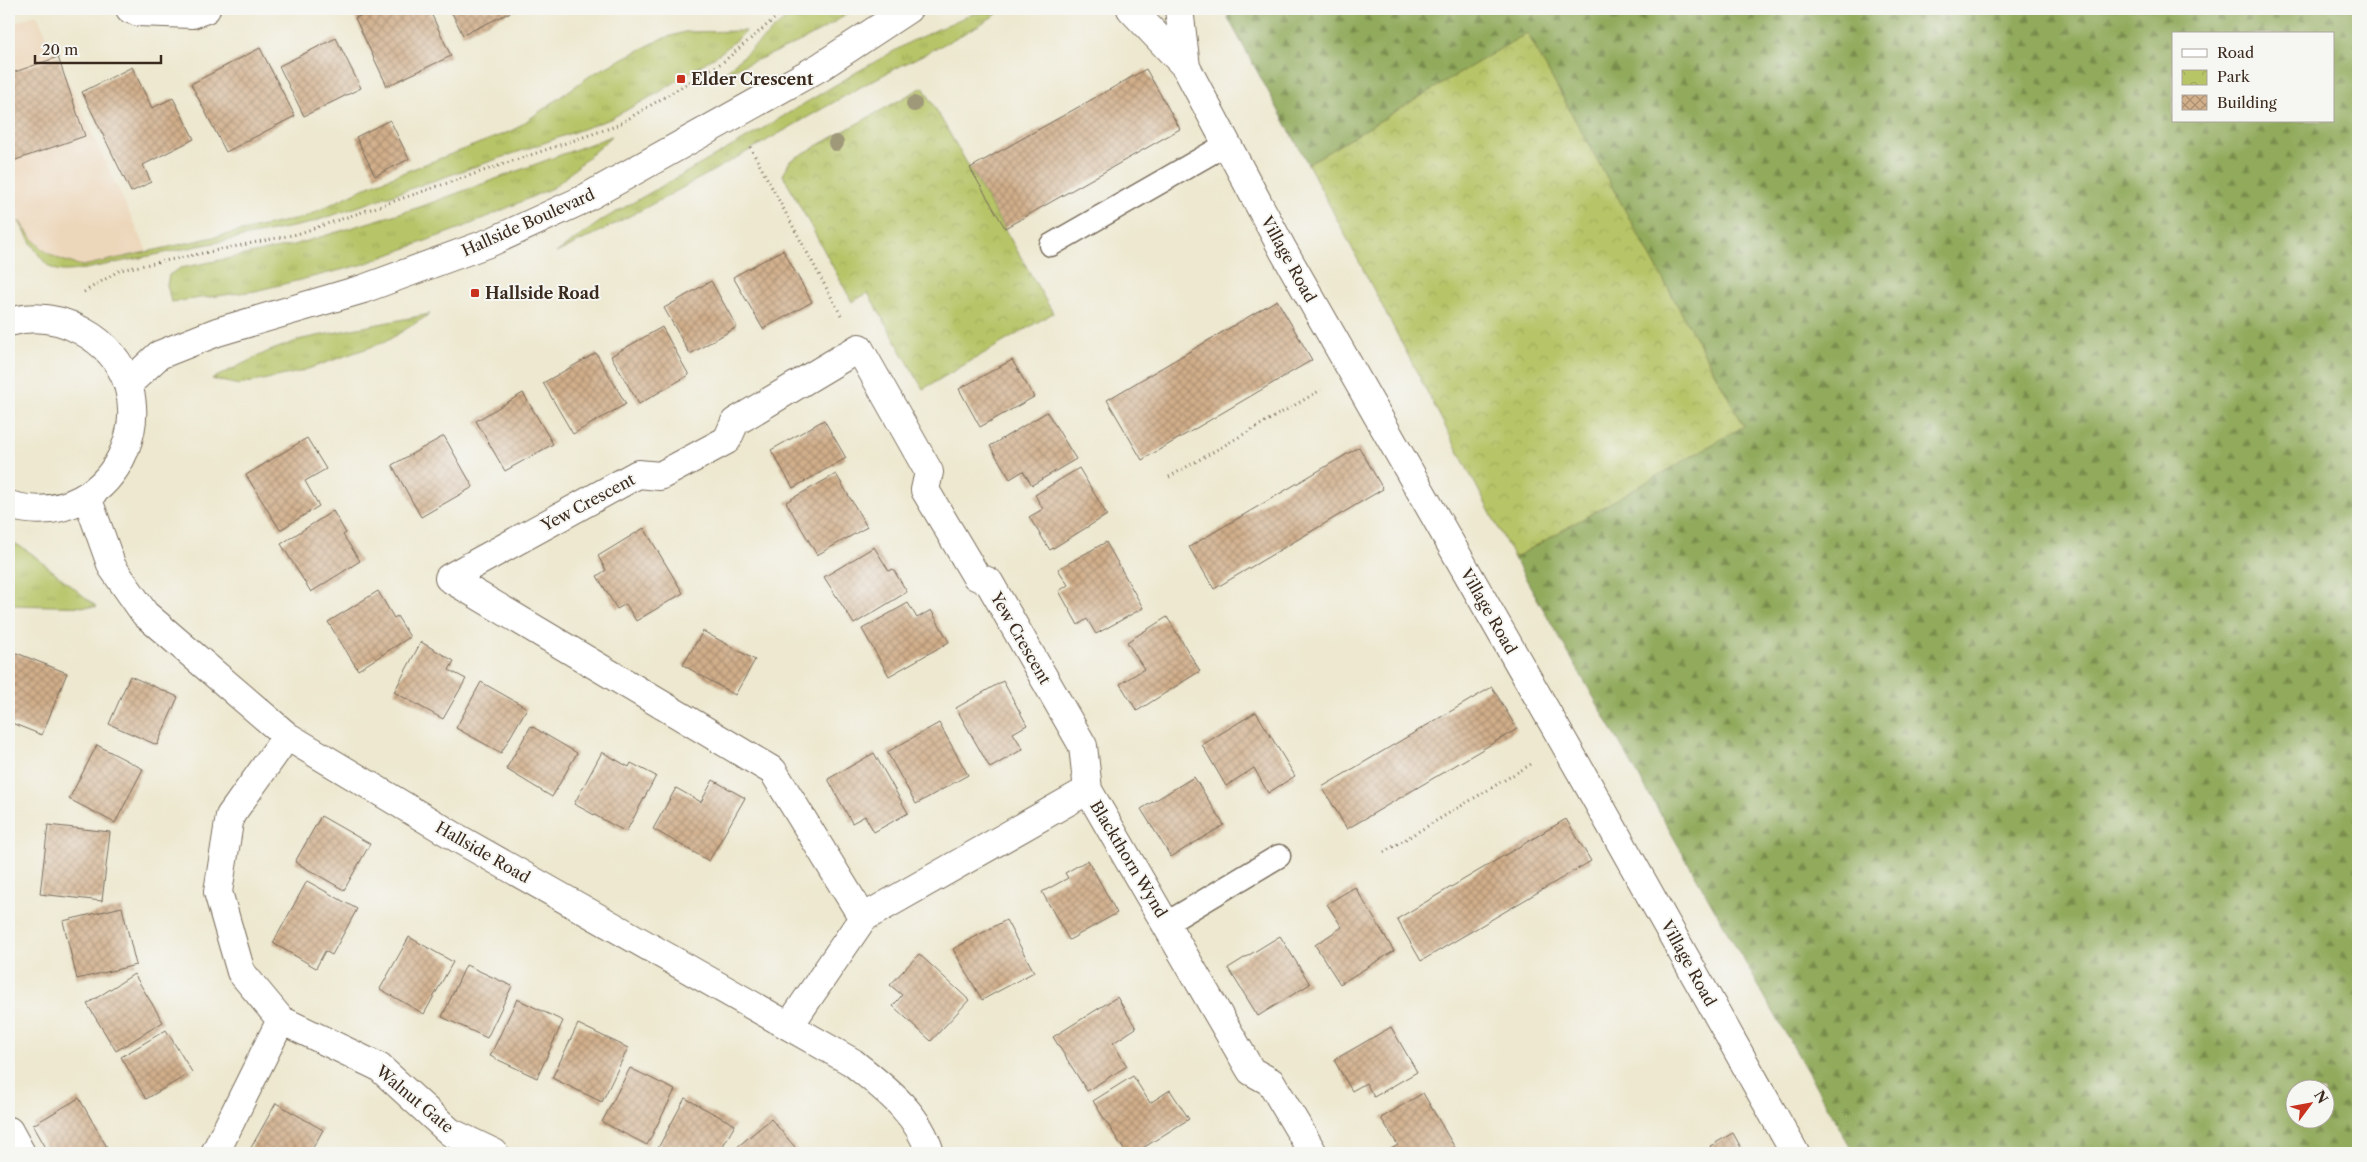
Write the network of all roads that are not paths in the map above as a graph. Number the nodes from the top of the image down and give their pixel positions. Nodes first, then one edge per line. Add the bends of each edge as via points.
1 (130, 9) edge
2 (206, 9) edge
3 (908, 9) edge
4 (1131, 9) edge
5 (1179, 9) edge
6 (1186, 67) junction
7 (1227, 144) junction
8 (1051, 245) dead end
9 (9, 322) edge
10 (128, 384) junction
11 (86, 497) junction
12 (9, 505) edge
13 (286, 736) junction
14 (1088, 790) junction
15 (1279, 856) dead end
16 (863, 918) junction
17 (1167, 923) junction
18 (281, 1020) junction
19 (789, 1026) junction
20 (9, 1130) edge
21 (21, 1153) edge
22 (215, 1153) edge
23 (494, 1153) edge
24 (930, 1153) edge
25 (1313, 1153) edge
26 (1794, 1153) edge

1 - 2 street via 192,14
3 - 10 street, Hallside Boulevard via 820,67 582,200 491,242 363,290 217,332 159,355
4 - 6 street, Village Road
5 - 6 street, Village Road
6 - 7 street, Village Road
7 - 8 lane
7 - 26 street, Village Road via 1283,250 1591,789
9 - 10 street via 42,318 70,324 95,338 115,358
10 - 11 street via 133,416 127,448 111,476
11 - 12 street via 56,509 25,510
11 - 13 street, Hallside Road via 112,567 145,614
13 - 18 street, Walnut Gate via 230,816 218,892 241,972
13 - 19 street, Hallside Road via 459,839
14 - 16 street, Blackthorn Wynd
14 - 16 street, Yew Crescent via 1083,746 990,582 976,576 924,490 929,472 859,348 735,422 727,440 660,476 638,474 449,578 773,771
14 - 17 street, Blackthorn Wynd
15 - 17 lane
16 - 19 street, Blackthorn Wynd
17 - 25 street, Blackthorn Wynd via 1251,1071 1271,1082
18 - 22 street
18 - 23 street, Walnut Gate via 379,1067 450,1132
19 - 24 street, Hallside Road via 852,1062 900,1101 926,1139
20 - 21 street

